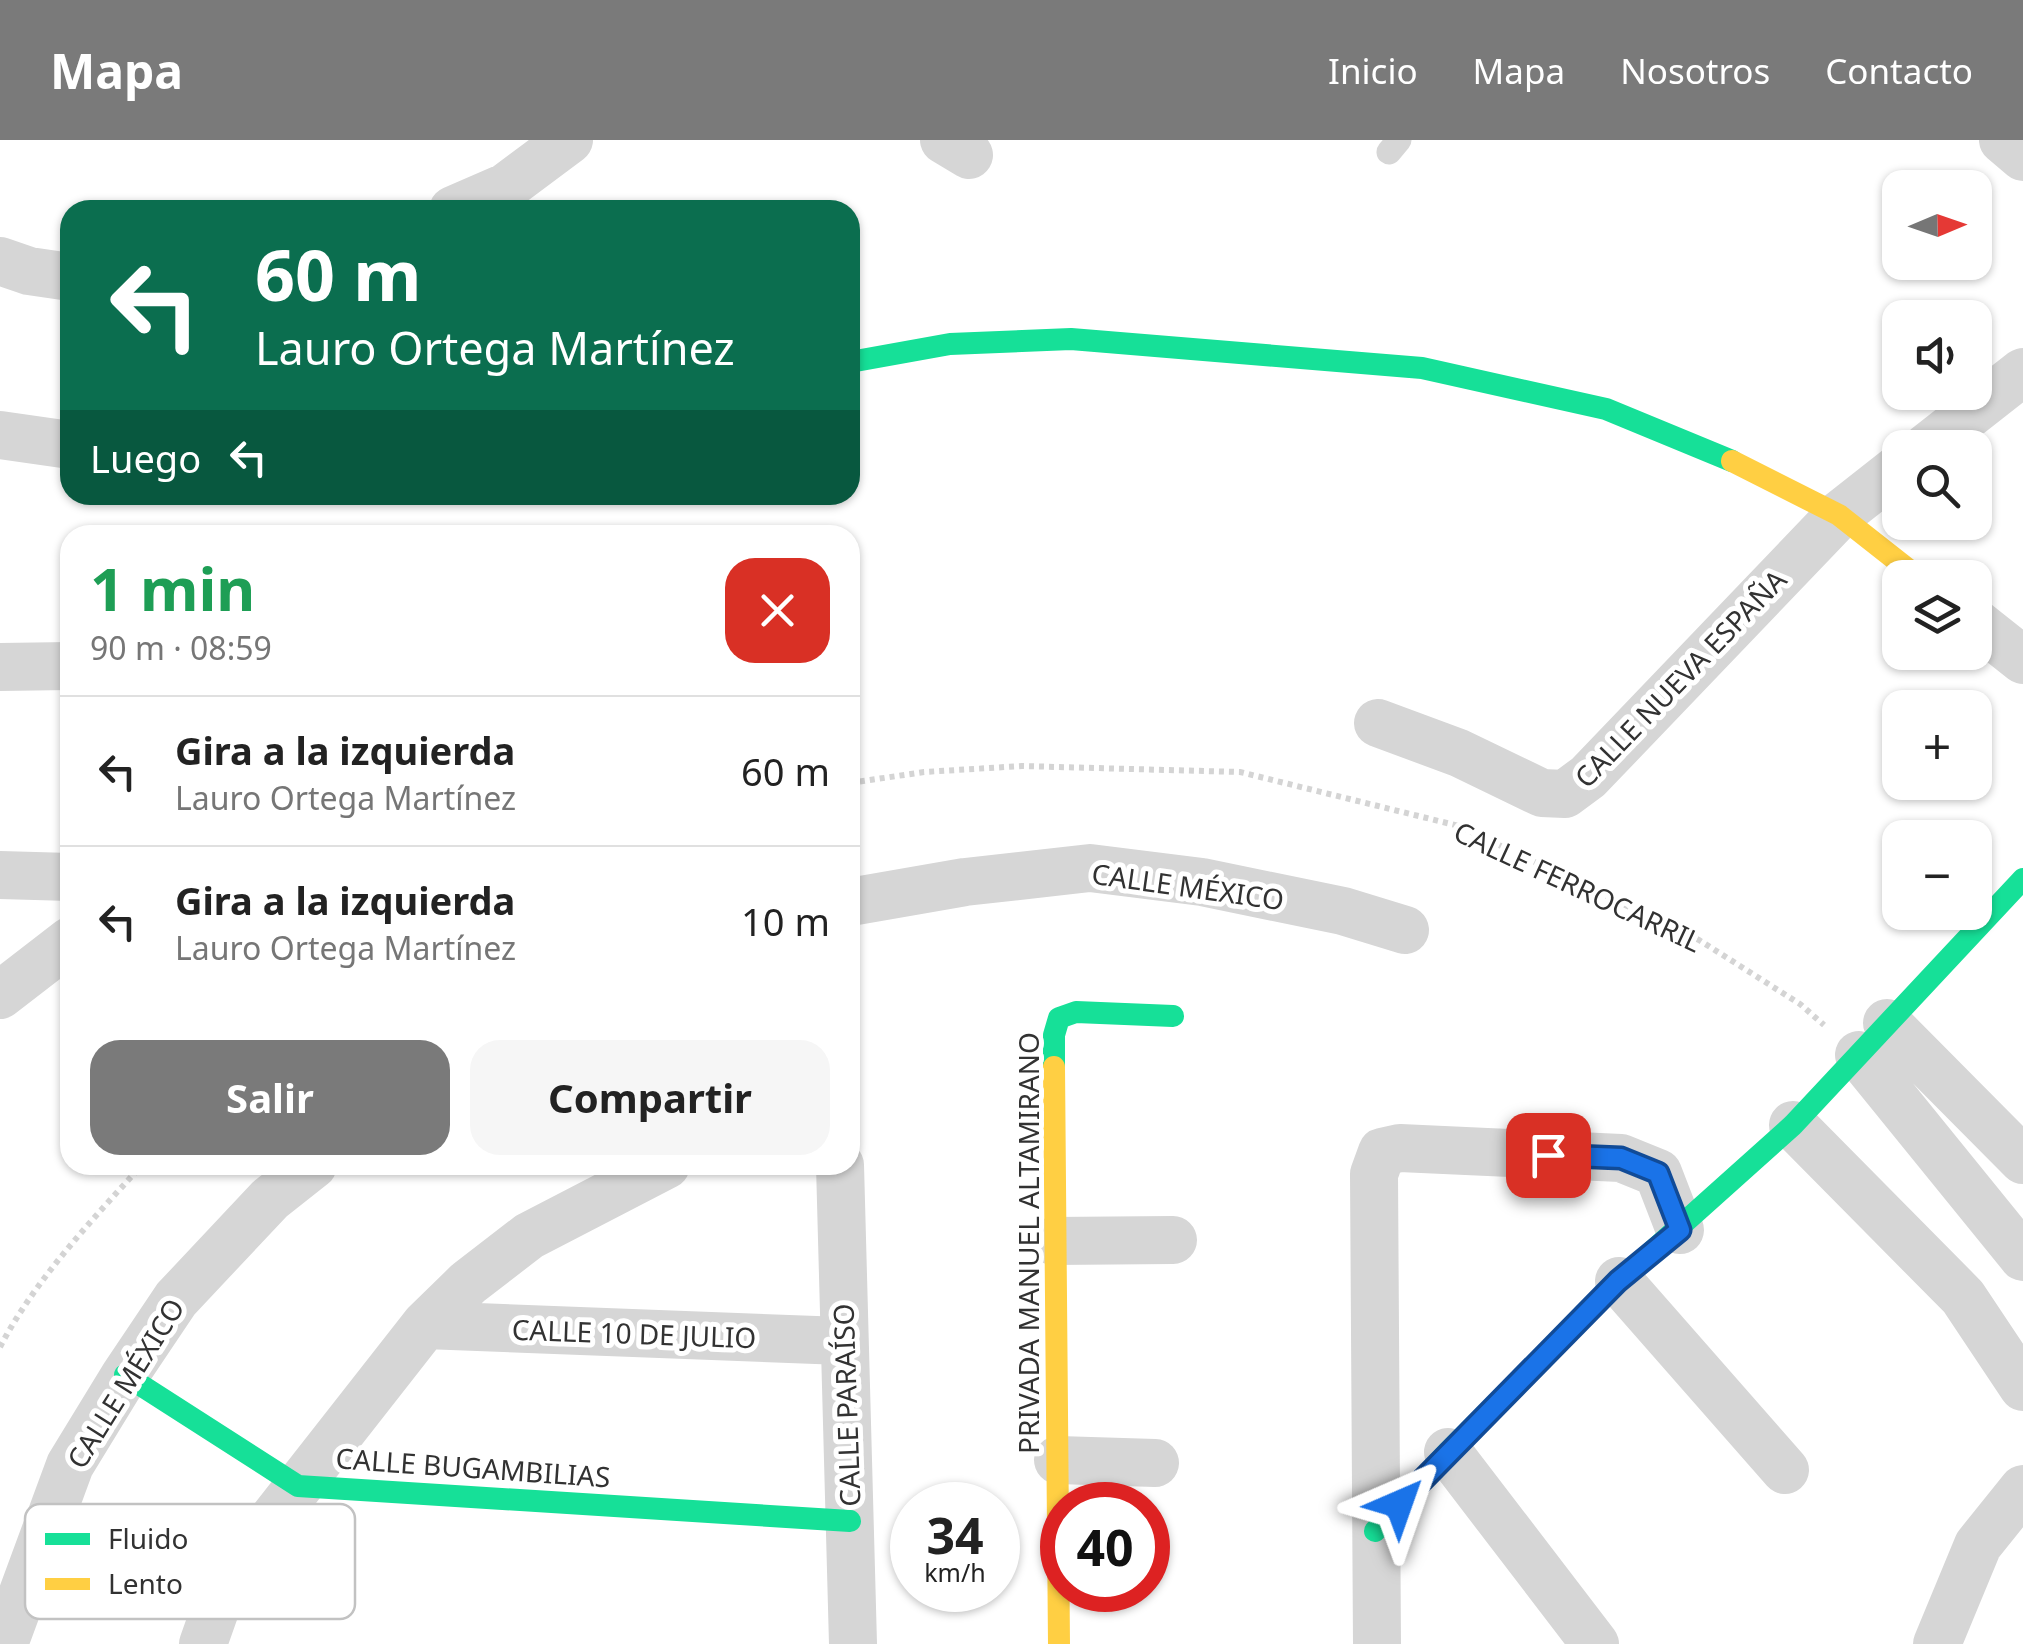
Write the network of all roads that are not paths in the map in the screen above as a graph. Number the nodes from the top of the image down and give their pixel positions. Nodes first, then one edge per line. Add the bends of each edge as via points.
1 (569, 140) edge
2 (2003, 140) edge
3 (2023, 157) edge
4 (476, 200) edge
5 (0, 261) edge
6 (60, 276) edge
7 (860, 360) edge
8 (2023, 372) edge
9 (1949, 430) edge
10 (0, 435) edge
11 (60, 444) edge
12 (1882, 481) edge
13 (1839, 514) junction
14 (1896, 560) edge
15 (1992, 635) edge
16 (2023, 660) edge
17 (0, 666) edge
18 (60, 666) edge
19 (1378, 723) dead end
20 (0, 875) edge
21 (60, 877) edge
22 (2023, 879) edge
23 (860, 900) edge
24 (1405, 930) dead end
25 (60, 949) edge
26 (0, 995) edge
27 (1173, 1016) dead end
28 (1873, 1039) junction
29 (1794, 1125) junction
30 (2023, 1160) edge
31 (300, 1175) edge
32 (647, 1175) edge
33 (840, 1175) edge
34 (1680, 1230) junction
35 (1173, 1240) dead end
36 (1053, 1241) junction
37 (2023, 1257) edge
38 (1618, 1281) junction
39 (425, 1325) junction
40 (843, 1342) junction
41 (125, 1375) junction
42 (2023, 1387) edge
43 (1448, 1452) junction
44 (1058, 1460) junction
45 (1154, 1463) dead end
46 (1785, 1470) dead end
47 (298, 1486) junction
48 (2023, 1489) edge
49 (56, 1504) edge
50 (284, 1504) edge
51 (850, 1521) junction
52 (1375, 1531) junction
53 (25, 1587) edge
54 (212, 1619) edge
55 (4, 1644) edge
56 (204, 1644) edge
57 (853, 1644) edge
58 (1059, 1644) edge
59 (1377, 1644) edge
60 (1595, 1644) edge
61 (1937, 1644) edge

1 - 4 street via 506,187
2 - 3 street
5 - 6 street
7 - 13 street via 950,344 1071,339 1422,368 1606,409 1723,456
8 - 9 street
10 - 11 street
12 - 13 street, CALLE NUEVA ESPAÑA
13 - 14 street
13 - 19 street, CALLE NUEVA ESPAÑA via 1566,794 1542,793
15 - 16 street
17 - 18 street
20 - 21 street
22 - 28 street
23 - 24 street, CALLE MÉXICO via 1090,868 1202,882
25 - 26 street
27 - 36 street, PRIVADA MANUEL ALTAMIRANO via 1076,1012 1058,1018
28 - 29 street
28 - 30 street
28 - 37 street
29 - 34 street
29 - 42 street via 1963,1297
31 - 41 street, CALLE MÉXICO via 176,1299
32 - 39 street via 529,1236
33 - 40 street, CALLE PARAÍSO
34 - 38 street
34 - 52 street via 1658,1173 1621,1158 1382,1152 1374,1174
35 - 36 street
36 - 44 street, PRIVADA MANUEL ALTAMIRANO
38 - 43 street
38 - 46 street
39 - 40 street, CALLE 10 DE JULIO
39 - 47 street
40 - 51 street, CALLE PARAÍSO
41 - 47 street, CALLE BUGAMBILIAS
41 - 49 street, CALLE MÉXICO via 70,1465
43 - 52 street
43 - 60 street
44 - 45 street
44 - 58 street, PRIVADA MANUEL ALTAMIRANO
47 - 50 street
47 - 51 street, CALLE BUGAMBILIAS
48 - 61 street via 1978,1545
51 - 57 street, CALLE PARAÍSO
52 - 59 street
53 - 55 street, CALLE MÉXICO
54 - 56 street

